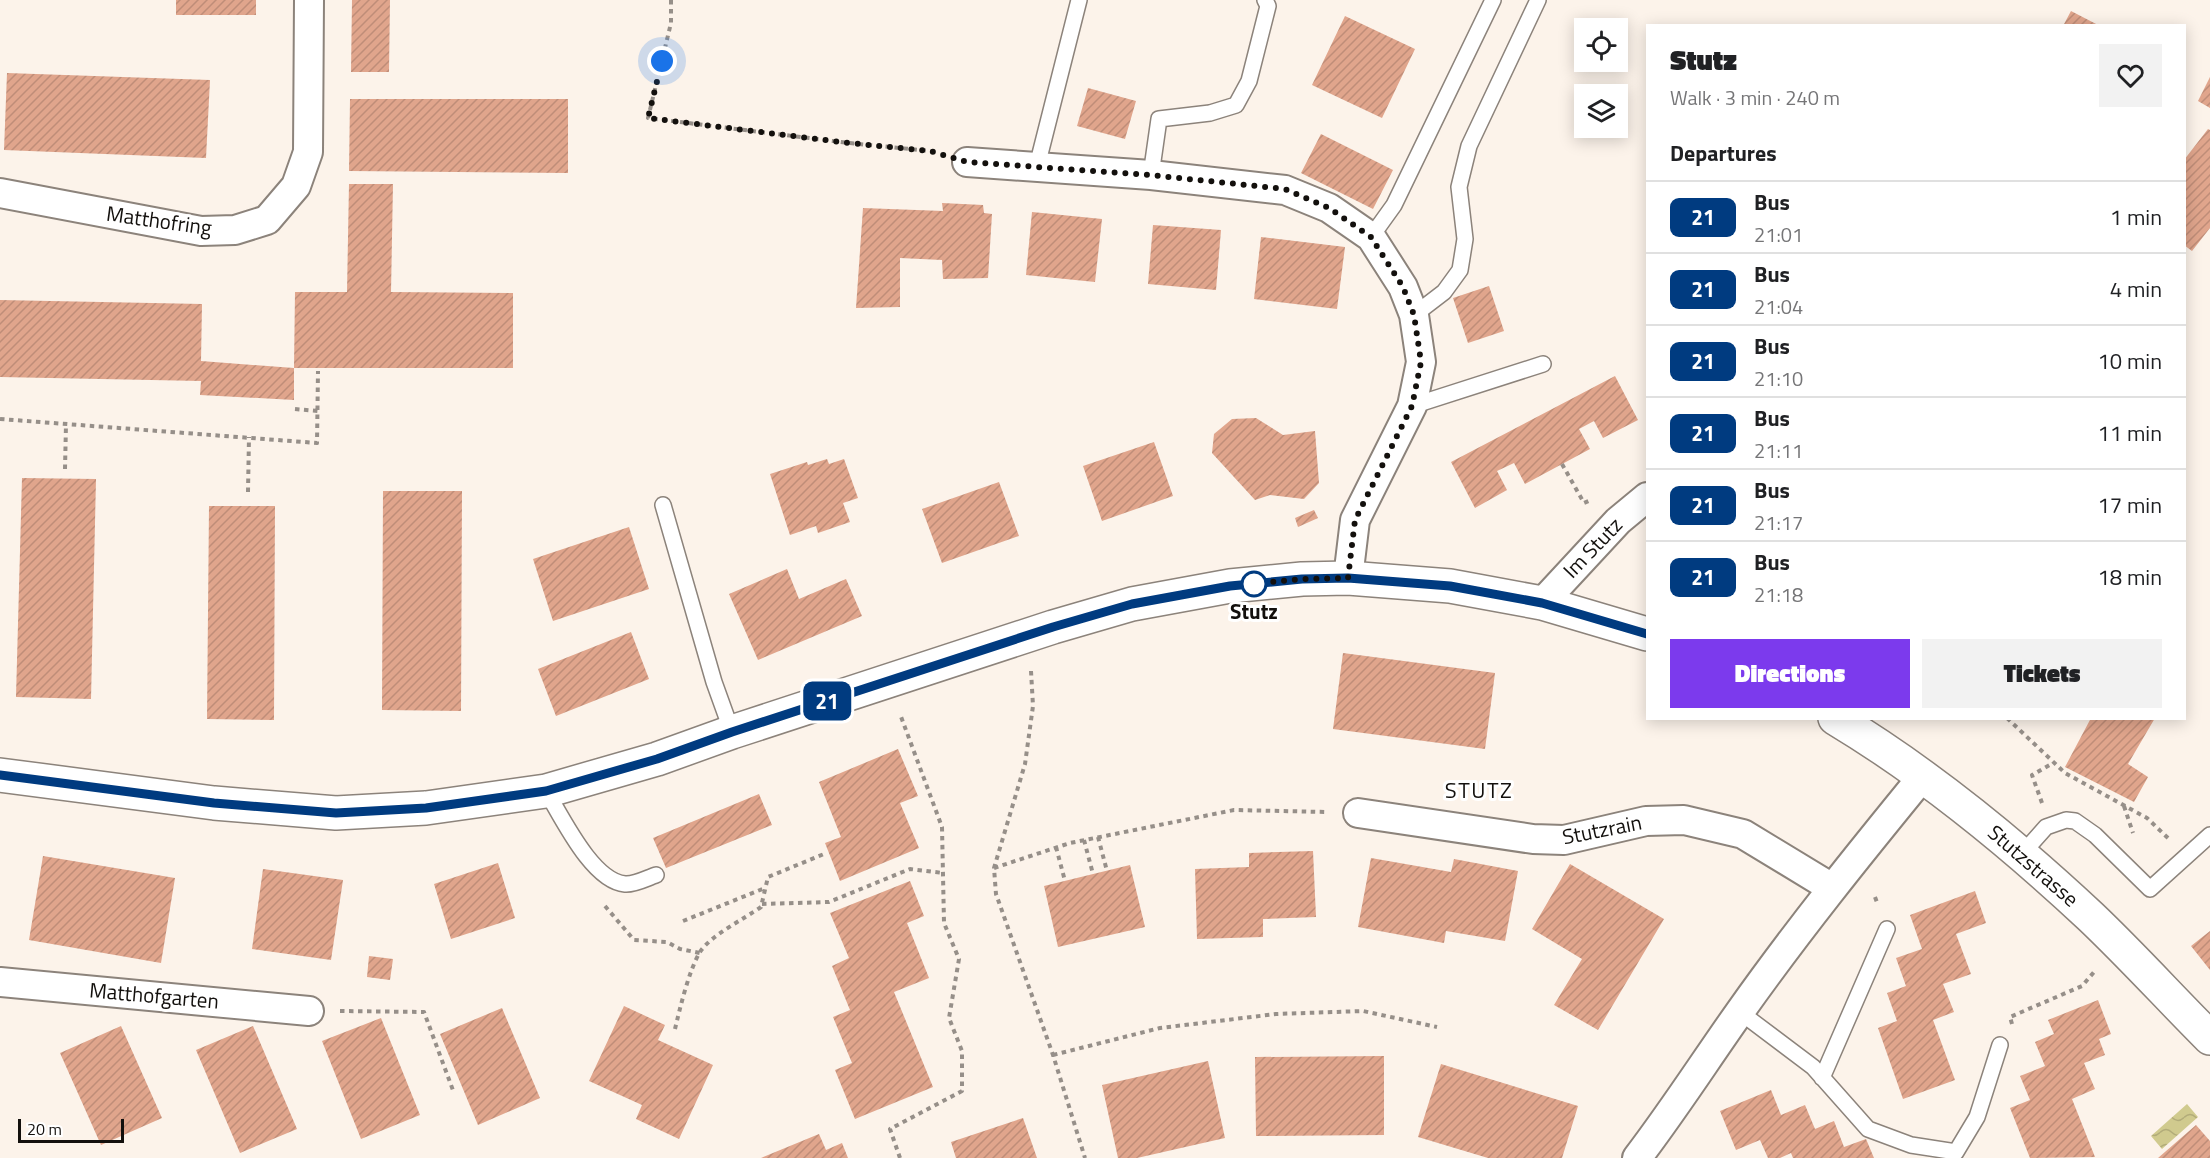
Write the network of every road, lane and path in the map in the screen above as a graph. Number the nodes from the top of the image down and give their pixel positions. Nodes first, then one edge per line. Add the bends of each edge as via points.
1 (309, 0) edge
2 (671, 0) edge
3 (1079, 0) edge
4 (1265, 0) edge
5 (1493, 0) edge
6 (1538, 0) edge
7 (967, 162) joint
8 (1037, 166) junction
9 (1150, 175) junction
10 (0, 193) edge
11 (1371, 237) junction
12 (1414, 315) junction
13 (1543, 364) dead end
14 (318, 371) dead end
15 (1412, 406) junction
16 (295, 409) dead end
17 (318, 411) junction
18 (0, 419) edge
19 (66, 424) junction
20 (249, 437) junction
21 (1562, 464) dead end
22 (65, 469) dead end
23 (248, 492) dead end
24 (1646, 498) edge
25 (663, 505) dead end
26 (1618, 521) junction
27 (1348, 578) junction
28 (1542, 603) junction
29 (1053, 627) junction
30 (1646, 634) edge
31 (1838, 720) edge
32 (2009, 720) edge
33 (903, 721) dead end
34 (732, 732) junction
35 (2053, 763) junction
36 (0, 776) edge
37 (1923, 776) junction
38 (546, 791) junction
39 (2042, 804) dead end
40 (1358, 813) joint
41 (2162, 832) dead end
42 (2210, 835) edge
43 (1098, 837) junction
44 (1084, 840) junction
45 (1056, 847) junction
46 (824, 854) dead end
47 (2022, 854) junction
48 (994, 868) junction
49 (1107, 871) dead end
50 (943, 873) junction
51 (1093, 874) dead end
52 (656, 875) dead end
53 (1065, 881) dead end
54 (766, 887) junction
55 (1832, 888) junction
56 (762, 904) junction
57 (607, 908) dead end
58 (682, 921) dead end
59 (1887, 929) dead end
60 (700, 953) junction
61 (2094, 972) dead end
62 (0, 982) edge
63 (309, 1011) joint
64 (1740, 1012) junction
65 (949, 1018) junction
66 (943, 1021) dead end
67 (1437, 1027) dead end
68 (675, 1029) dead end
69 (2210, 1038) edge
70 (2000, 1045) joint
71 (1053, 1055) junction
72 (1822, 1078) junction
73 (454, 1093) dead end
74 (900, 1158) edge
75 (1085, 1158) edge
76 (1637, 1158) edge

1 - 10 street, Matthofring via 308,152 296,186 267,220 236,230 201,231
2 - 7 path via 671,23 648,118 930,151
3 - 8 lane
4 - 9 lane via 1268,6 1249,81 1236,105 1210,113 1159,119
5 - 11 lane via 1394,205
6 - 12 lane via 1469,146 1459,187 1465,239 1460,270 1444,292
7 - 8 street
8 - 9 street
9 - 11 street via 1285,189 1329,208
11 - 12 street via 1403,287
12 - 15 street via 1421,362
13 - 15 lane
14 - 17 path
15 - 27 street via 1355,520
16 - 17 path
17 - 20 path via 317,442
18 - 19 path
19 - 20 path
19 - 22 path
20 - 23 path
21 - 26 path via 1584,503 1605,493
24 - 26 street, Im Stutz
25 - 34 lane
26 - 28 street, Im Stutz
27 - 28 street via 1450,586
27 - 29 street via 1230,586 1175,595
28 - 30 street
29 - 34 street
29 - 48 path via 1030,656 1033,706 1025,764
31 - 37 street, Stutzstrasse
32 - 35 path
33 - 50 path via 942,826
34 - 38 street via 657,759
35 - 39 path via 2032,775
35 - 41 path via 2147,818
36 - 38 street via 214,803 336,813 426,808
37 - 47 street, Stutzstrasse
37 - 55 street
38 - 52 lane via 582,851 604,876 627,885
40 - 43 path via 1234,810
40 - 55 street, Stutzrain via 1533,839 1564,840 1646,821 1684,820 1743,834
42 - 47 lane via 2150,890 2095,835 2075,821 2046,827
43 - 44 path
43 - 49 path
44 - 45 path
44 - 51 path
45 - 48 path
45 - 53 path
46 - 54 path via 768,878
47 - 69 street, Stutzstrasse via 2092,918
48 - 71 path via 996,894
50 - 56 path via 910,870 829,902
50 - 65 path via 944,922 959,959
54 - 56 path
54 - 58 path
55 - 64 street
56 - 60 path
57 - 60 path via 634,940 667,942
59 - 72 lane
60 - 68 path
61 - 70 path via 2082,986 2010,1017 2014,1030
62 - 63 street, Matthofgarten
63 - 73 path via 424,1012
64 - 72 lane
64 - 76 street
65 - 66 path
65 - 74 path via 962,1051 962,1091 890,1129
67 - 71 path via 1363,1011 1276,1014 1160,1028
70 - 72 lane via 1977,1117 1956,1152 1911,1145 1868,1130
71 - 75 path

